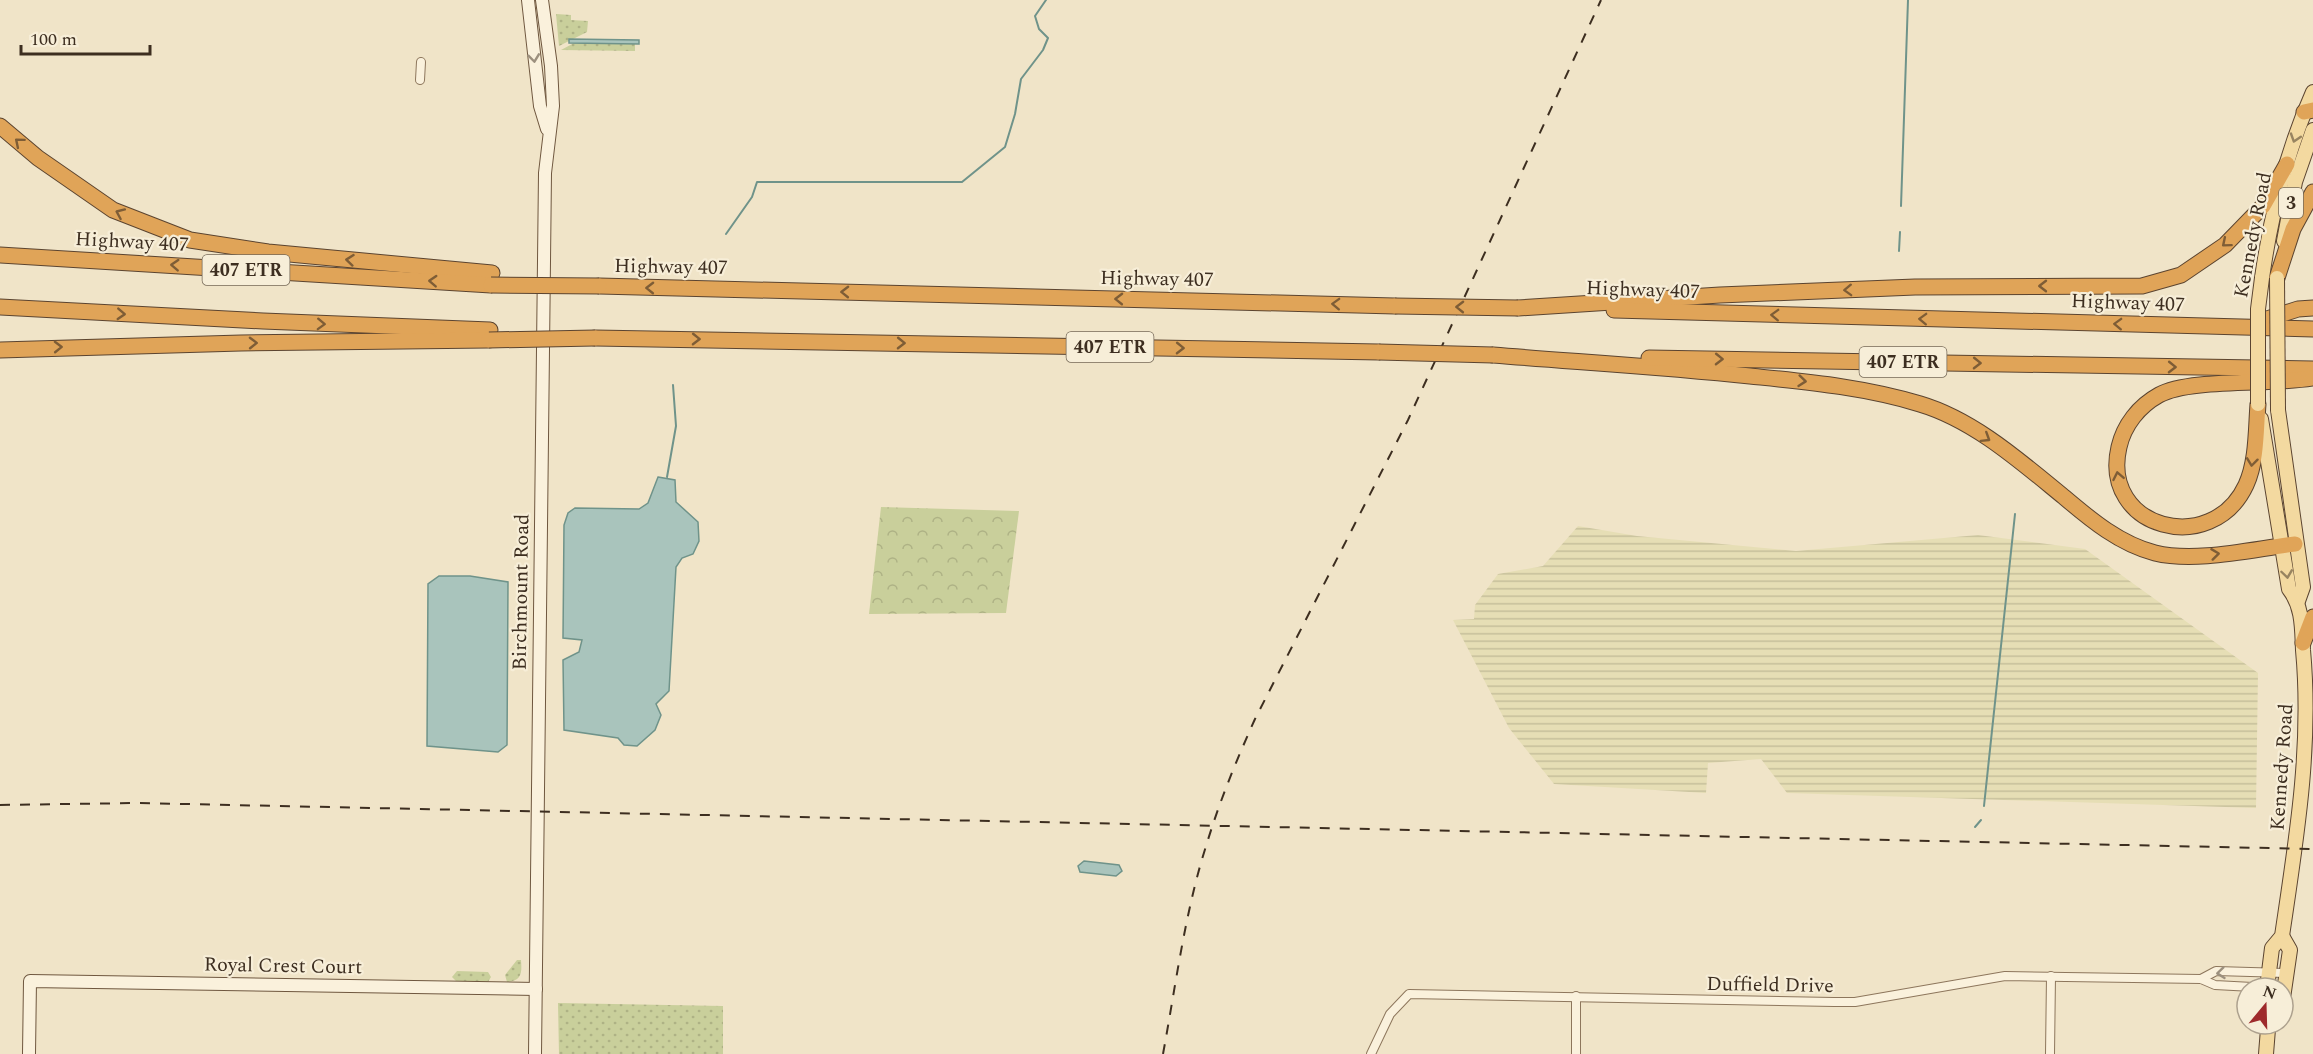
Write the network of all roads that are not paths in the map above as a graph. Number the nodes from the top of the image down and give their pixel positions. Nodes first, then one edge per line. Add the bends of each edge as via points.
1 (528, 0) edge
2 (542, 0) edge
3 (421, 62) dead end
4 (420, 80) dead end
5 (2313, 92) edge
6 (2309, 111) edge
7 (0, 126) edge
8 (548, 130) junction
9 (2313, 130) edge
10 (2287, 164) junction
11 (2313, 192) edge
12 (0, 255) edge
13 (2277, 278) junction
14 (492, 279) junction
15 (0, 307) edge
16 (1518, 308) junction
17 (2313, 308) edge
18 (2239, 327) junction
19 (2313, 328) edge
20 (490, 335) junction
21 (0, 350) edge
22 (1493, 355) junction
23 (2313, 369) edge
24 (2313, 378) edge
25 (2258, 404) junction
26 (2289, 545) junction
27 (2313, 617) edge
28 (2303, 643) junction
29 (2282, 936) junction
30 (2269, 973) junction
31 (2285, 973) junction
32 (2051, 976) junction
33 (2270, 976) edge
34 (2283, 976) edge
35 (2201, 979) junction
36 (2235, 987) edge
37 (536, 989) junction
38 (1576, 996) junction
39 (2268, 1036) edge
40 (29, 1054) edge
41 (535, 1054) edge
42 (1371, 1054) edge
43 (1576, 1054) edge
44 (2050, 1054) edge
45 (2266, 1054) edge

1 -> 8 main road, Birchmount Road via 540,106
2 - 8 main road, Birchmount Road via 553,106
3 - 4 street
5 - 6 main road, Kennedy Road / 3
6 -> 10 main road, Kennedy Road / 3
14 -> 7 highway via 190,240 113,210
8 - 37 main road, Birchmount Road
9 - 13 main road, Kennedy Road / 3 via 2295,182
10 -> 16 highway via 2263,206 2225,245 2181,275 2142,286 1915,287
10 - 25 main road, Kennedy Road / 3, bridge via 2268,239 2258,309
11 - 13 highway via 2293,229
14 -> 12 highway, Highway 407 / 407 ETR
13 - 26 main road, Kennedy Road / 3, bridge via 2278,410
16 -> 14 highway, Highway 407 / 407 ETR, bridge via 599,286
15 -> 20 highway, 407 ETR
18 -> 16 highway, Highway 407 / 407 ETR
17 - 18 highway
18 - 19 highway, Highway 407 / 407 ETR
21 -> 20 highway
20 -> 22 highway, 407 ETR, bridge
22 -> 23 highway, 407 ETR
22 -> 26 highway via 1699,371 1844,386 1884,394 1923,404 1966,425 2099,526 2156,554 2191,557
25 -> 24 highway via 2252,470 2238,498 2223,513 2205,525 2182,528 2159,524 2126,499 2117,481 2115,460 2122,432 2160,394 2189,387
25 - 26 main road, Kennedy Road / 3
26 - 28 main road, Kennedy Road / 3 via 2289,589 2298,601
27 - 28 highway
28 - 29 main road, Kennedy Road / 3 via 2307,691 2305,764
29 - 30 main road, Kennedy Road / 3 via 2272,948
29 - 31 main road, Kennedy Road / 3 via 2290,950
30 - 31 street, Duffield Drive
30 - 33 main road, Kennedy Road / 3
30 -> 35 street, Duffield Drive via 2216,971
31 - 34 main road, Kennedy Road / 3
32 - 35 street, Duffield Drive
32 - 38 street, Duffield Drive via 1982,978 1855,1002
32 - 44 street
35 - 36 street, Duffield Drive
37 - 40 main road, Royal Crest Court via 30,981
37 - 41 main road, Birchmount Road
38 - 42 street, Duffield Drive via 1409,994 1390,1014
38 - 43 street
39 - 45 main road

